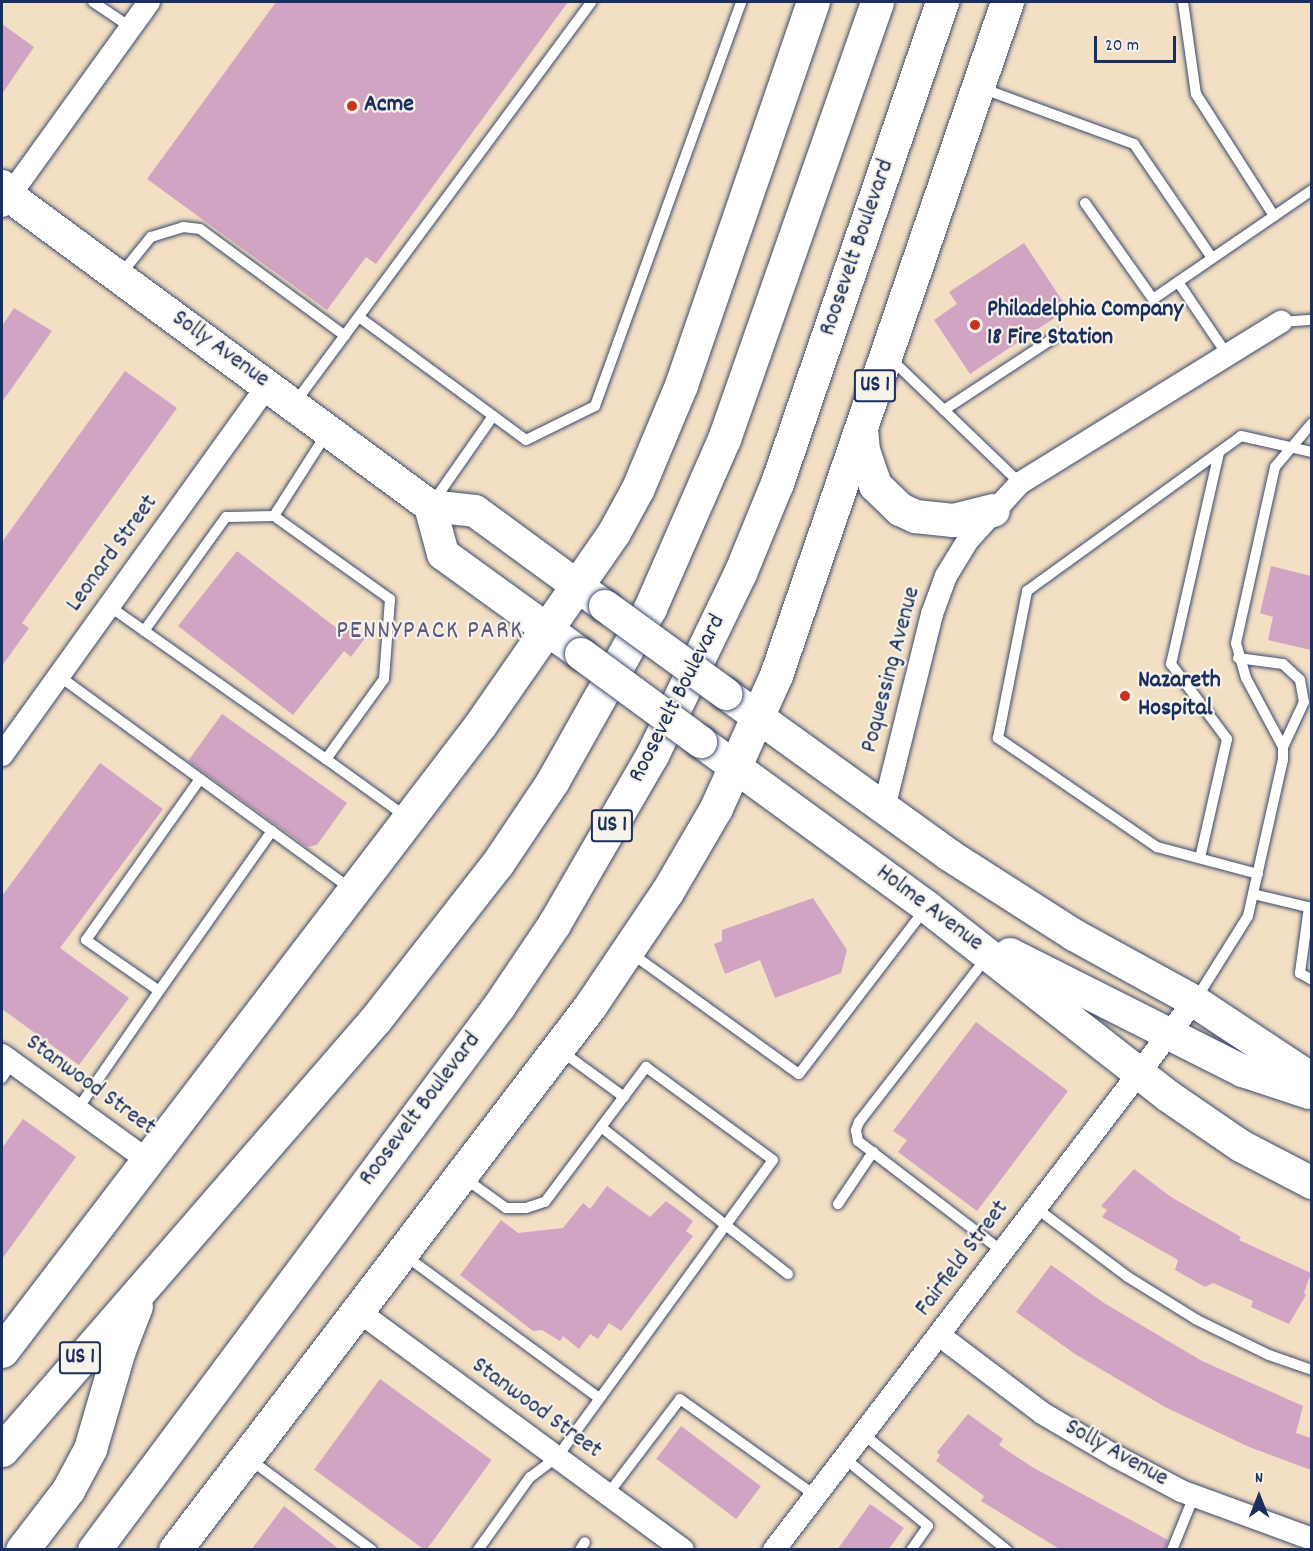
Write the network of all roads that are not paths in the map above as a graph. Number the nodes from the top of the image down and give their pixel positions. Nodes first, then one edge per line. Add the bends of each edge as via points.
1 (93, 2) edge
2 (149, 2) edge
3 (591, 2) edge
4 (741, 2) edge
5 (813, 2) edge
6 (877, 2) edge
7 (942, 2) edge
8 (1007, 2) edge
9 (1183, 2) edge
10 (130, 27) junction
11 (978, 87) junction
12 (1311, 190) edge
13 (3, 195) edge
14 (1085, 203) dead end
15 (1274, 216) junction
16 (1212, 258) junction
17 (119, 276) junction
18 (1178, 282) junction
19 (359, 317) junction
20 (1311, 320) edge
21 (1281, 322) joint
22 (1058, 335) dead end
23 (345, 336) junction
24 (1226, 353) junction
25 (886, 354) junction
26 (269, 384) junction
27 (294, 404) junction
28 (944, 410) junction
29 (493, 416) junction
30 (1311, 423) edge
31 (861, 426) junction
32 (329, 430) junction
33 (1289, 447) junction
34 (1219, 452) junction
35 (1311, 452) edge
36 (1020, 483) junction
37 (430, 506) junction
38 (993, 510) junction
39 (274, 516) junction
40 (579, 587) junction
41 (109, 606) junction
42 (144, 631) junction
43 (549, 631) junction
44 (1238, 658) junction
45 (59, 676) junction
46 (759, 717) junction
47 (1283, 747) junction
48 (2, 755) edge
49 (326, 759) junction
50 (736, 767) junction
51 (200, 778) junction
52 (884, 808) junction
53 (409, 819) junction
54 (272, 831) junction
55 (1200, 858) junction
56 (1258, 874) junction
57 (354, 891) junction
58 (1253, 894) junction
59 (1310, 907) edge
60 (938, 915) junction
61 (628, 951) junction
62 (989, 955) junction
63 (1311, 980) edge
64 (159, 991) junction
65 (1194, 1001) junction
66 (1169, 1035) junction
67 (557, 1049) junction
68 (5, 1066) edge
69 (1139, 1074) junction
70 (1311, 1080) edge
71 (1311, 1094) edge
72 (624, 1097) junction
73 (77, 1110) junction
74 (601, 1127) junction
75 (873, 1152) junction
76 (147, 1160) junction
77 (461, 1175) junction
78 (1311, 1183) edge
79 (838, 1204) dead end
80 (1036, 1208) junction
81 (726, 1223) junction
82 (1002, 1251) junction
83 (402, 1253) junction
84 (160, 1266) junction
85 (788, 1274) dead end
86 (358, 1311) junction
87 (939, 1335) junction
88 (2, 1351) edge
89 (1311, 1370) edge
90 (599, 1398) junction
91 (863, 1434) junction
92 (2, 1450) edge
93 (246, 1456) junction
94 (557, 1457) junction
95 (844, 1458) junction
96 (608, 1494) junction
97 (816, 1496) junction
98 (1194, 1496) junction
99 (1311, 1539) edge
100 (22, 1550) edge
101 (94, 1550) edge
102 (175, 1550) edge
103 (372, 1550) edge
104 (478, 1550) edge
105 (683, 1550) edge
106 (774, 1550) edge
107 (911, 1550) edge
108 (1007, 1550) edge
109 (1172, 1550) edge

1 - 10 lane
2 - 10 street
3 - 19 lane
4 - 29 lane via 596,406 526,440
5 - 40 highway via 661,437 618,523
6 - 84 highway, US 1 via 724,439 650,608 603,697 522,827 437,943
7 - 101 highway, Roosevelt Boulevard / US 1 via 777,483 736,584 652,755 559,914 498,1007
8 - 11 highway, US 1
9 - 15 lane via 1196,94
10 - 13 street
11 - 16 lane via 1134,144
11 - 25 highway, US 1
12 - 15 lane
13 - 17 main road, Solly Avenue
14 - 18 lane via 1153,299
15 - 16 lane
16 - 18 lane
17 - 23 lane via 151,237 183,226 200,229
17 - 26 main road, Solly Avenue
18 - 24 lane
19 - 23 lane
19 - 29 lane
20 - 21 lane
21 - 24 street, Poquessing Avenue
22 - 28 lane
23 - 27 lane
24 - 36 street, Poquessing Avenue
25 - 28 lane
25 - 31 highway, US 1
26 - 27 main road, Solly Avenue
26 - 41 street, Leonard Street
27 - 32 main road, Solly Avenue
28 - 36 lane
29 - 37 lane
30 - 33 lane
31 - 38 highway via 863,450 875,485 900,509 915,516 953,520
31 - 46 highway, US 1
32 - 37 main road, Solly Avenue
32 - 39 lane
33 - 34 lane via 1241,436
33 - 35 lane
33 - 44 lane via 1275,467 1237,634
34 - 55 lane via 1171,663 1227,740
34 - 55 lane via 1027,591 998,738 1157,847
36 - 38 street, Poquessing Avenue
37 - 40 main road via 475,511
37 - 43 main road via 443,554
38 - 52 street, Poquessing Avenue via 946,576 932,614
39 - 42 lane via 226,517
39 - 49 lane via 390,599 384,678
40 - 43 highway
40 - 46 main road, bridge
41 - 42 lane
41 - 45 street, Leonard Street
42 - 49 lane
43 - 50 main road, Holme Avenue, bridge
43 - 53 highway
44 - 47 lane
44 - 47 lane via 1283,664 1300,680 1304,702
45 - 48 street, Leonard Street
45 - 51 lane
46 - 50 highway, US 1
46 - 52 main road
47 - 56 lane
49 - 53 lane
50 - 60 main road, Holme Avenue
50 - 61 highway, US 1 via 668,892
51 - 54 lane
51 - 64 lane via 86,940
52 - 65 main road via 1044,916
53 - 57 highway
54 - 57 lane
54 - 64 lane
55 - 56 lane
56 - 58 lane
57 - 76 highway
58 - 59 lane
58 - 65 lane via 1243,925
59 - 63 lane via 1300,973
60 - 61 lane via 799,1074
60 - 62 main road, Holme Avenue
60 - 66 main road
61 - 67 highway, US 1
62 - 69 main road, Holme Avenue
62 - 75 lane via 859,1122 858,1141
64 - 73 lane
65 - 66 street, Fairfield Street
65 - 70 main road
66 - 69 street, Fairfield Street
66 - 71 main road via 1242,1071
67 - 72 lane
67 - 77 highway, US 1
68 - 73 street, Stanwood Street
69 - 78 main road, Holme Avenue via 1241,1146
69 - 80 street, Fairfield Street
72 - 74 lane
72 - 81 lane via 646,1067 773,1160
73 - 76 street, Stanwood Street
74 - 77 lane via 545,1202 526,1208 506,1208
74 - 81 lane
75 - 79 lane
75 - 82 lane
76 - 88 highway
77 - 83 highway, US 1
80 - 82 street, Fairfield Street
80 - 89 lane via 1128,1277 1197,1320 1269,1355
81 - 85 lane
81 - 90 lane
82 - 87 street, Fairfield Street
83 - 86 highway, US 1
83 - 90 lane
84 - 92 highway, US 1
84 - 100 highway via 128,1324 99,1423 80,1469
86 - 93 highway, US 1
86 - 94 street, Stanwood Street
87 - 91 street, Fairfield Street
87 - 98 street, Solly Avenue via 1042,1413
90 - 94 lane
91 - 95 street, Fairfield Street
91 - 108 lane
93 - 102 highway, US 1
93 - 103 lane
94 - 96 street, Stanwood Street
94 - 104 lane via 530,1477
95 - 97 street, Fairfield Street
95 - 107 lane via 928,1526
96 - 97 lane via 680,1399
96 - 105 street, Stanwood Street
97 - 106 street, Fairfield Street
98 - 99 street, Solly Avenue
98 - 109 lane

